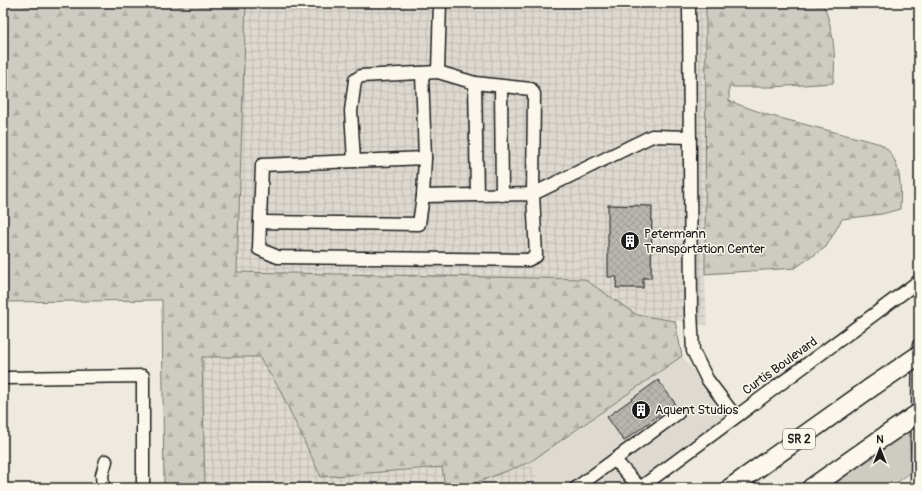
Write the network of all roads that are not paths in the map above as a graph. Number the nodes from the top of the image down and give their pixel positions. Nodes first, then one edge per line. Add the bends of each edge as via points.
1 (440, 3) edge
2 (689, 3) edge
3 (422, 72) junction
4 (438, 72) junction
5 (475, 83) junction
6 (501, 86) junction
7 (690, 137) junction
8 (425, 158) junction
9 (354, 161) junction
10 (533, 194) junction
11 (477, 195) junction
12 (502, 195) junction
13 (423, 196) junction
14 (260, 222) junction
15 (919, 281) edge
16 (919, 345) edge
17 (919, 355) edge
18 (8, 378) dead end
19 (678, 413) dead end
20 (919, 413) edge
21 (735, 416) junction
22 (614, 460) junction
23 (106, 461) dead end
24 (916, 486) edge
25 (103, 488) edge
26 (143, 488) edge
27 (576, 488) edge
28 (640, 488) edge
29 (730, 488) edge
30 (811, 488) edge

1 - 4 street
2 - 7 street
3 - 4 street
3 - 8 street
3 - 9 street via 361,76 354,80 351,111
4 - 5 street
5 - 6 street
5 - 11 street
6 - 10 street via 532,89 534,94
6 - 12 street
7 - 10 street via 652,136
7 - 21 street via 693,351 707,379
8 - 9 street
8 - 13 street
9 - 14 street via 262,165
10 - 12 street
10 - 14 street via 536,256 528,260 278,257 258,249
11 - 12 street
11 - 13 street
13 - 14 street via 419,224
15 - 21 street, Curtis Boulevard
16 - 24 street
17 - 29 highway, SR 2, bridge
18 - 26 street via 143,376
19 - 22 street
20 - 30 highway, bridge
21 - 28 street, Curtis Boulevard
22 - 27 street
22 - 28 street
23 - 25 street via 102,475

